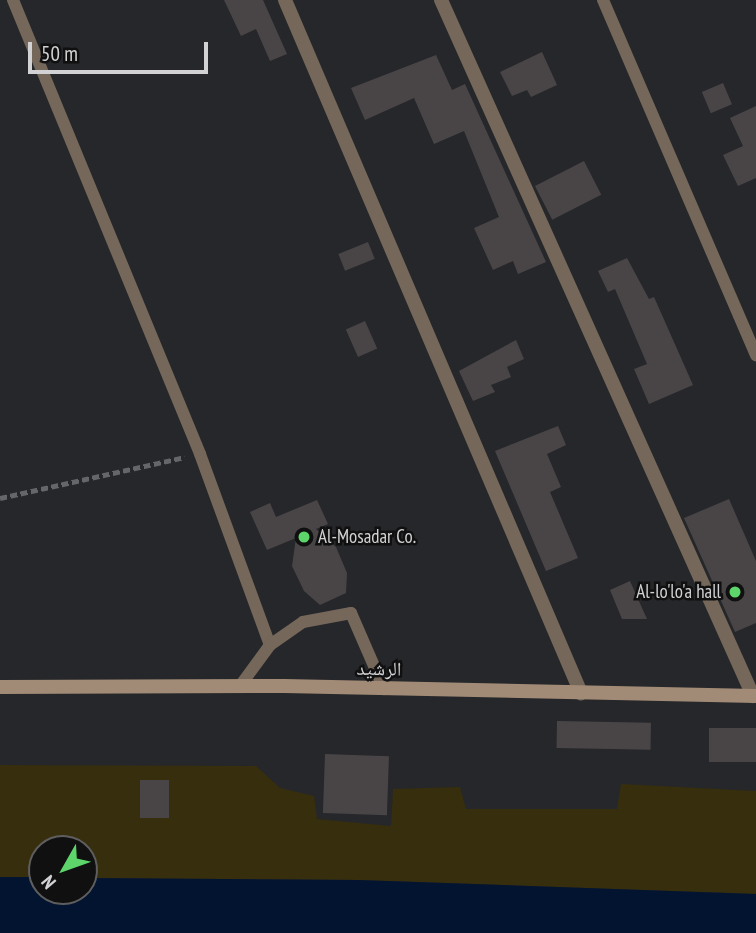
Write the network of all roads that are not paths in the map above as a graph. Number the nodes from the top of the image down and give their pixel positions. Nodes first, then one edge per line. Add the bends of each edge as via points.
1 (13, 0) edge
2 (285, 0) edge
3 (441, 0) edge
4 (603, 0) edge
5 (756, 356) edge
6 (270, 645) junction
7 (240, 686) junction
8 (0, 687) edge
9 (384, 689) junction
10 (581, 693) junction
11 (755, 696) edge

1 - 6 lane via 200,454
2 - 10 street
3 - 11 street via 617,401
4 - 5 lane
6 - 7 lane
6 - 9 lane via 303,622 351,613
7 - 8 main road, الرشيد
7 - 9 main road, الرشيد
9 - 10 main road, الرشيد
10 - 11 main road, الرشيد

